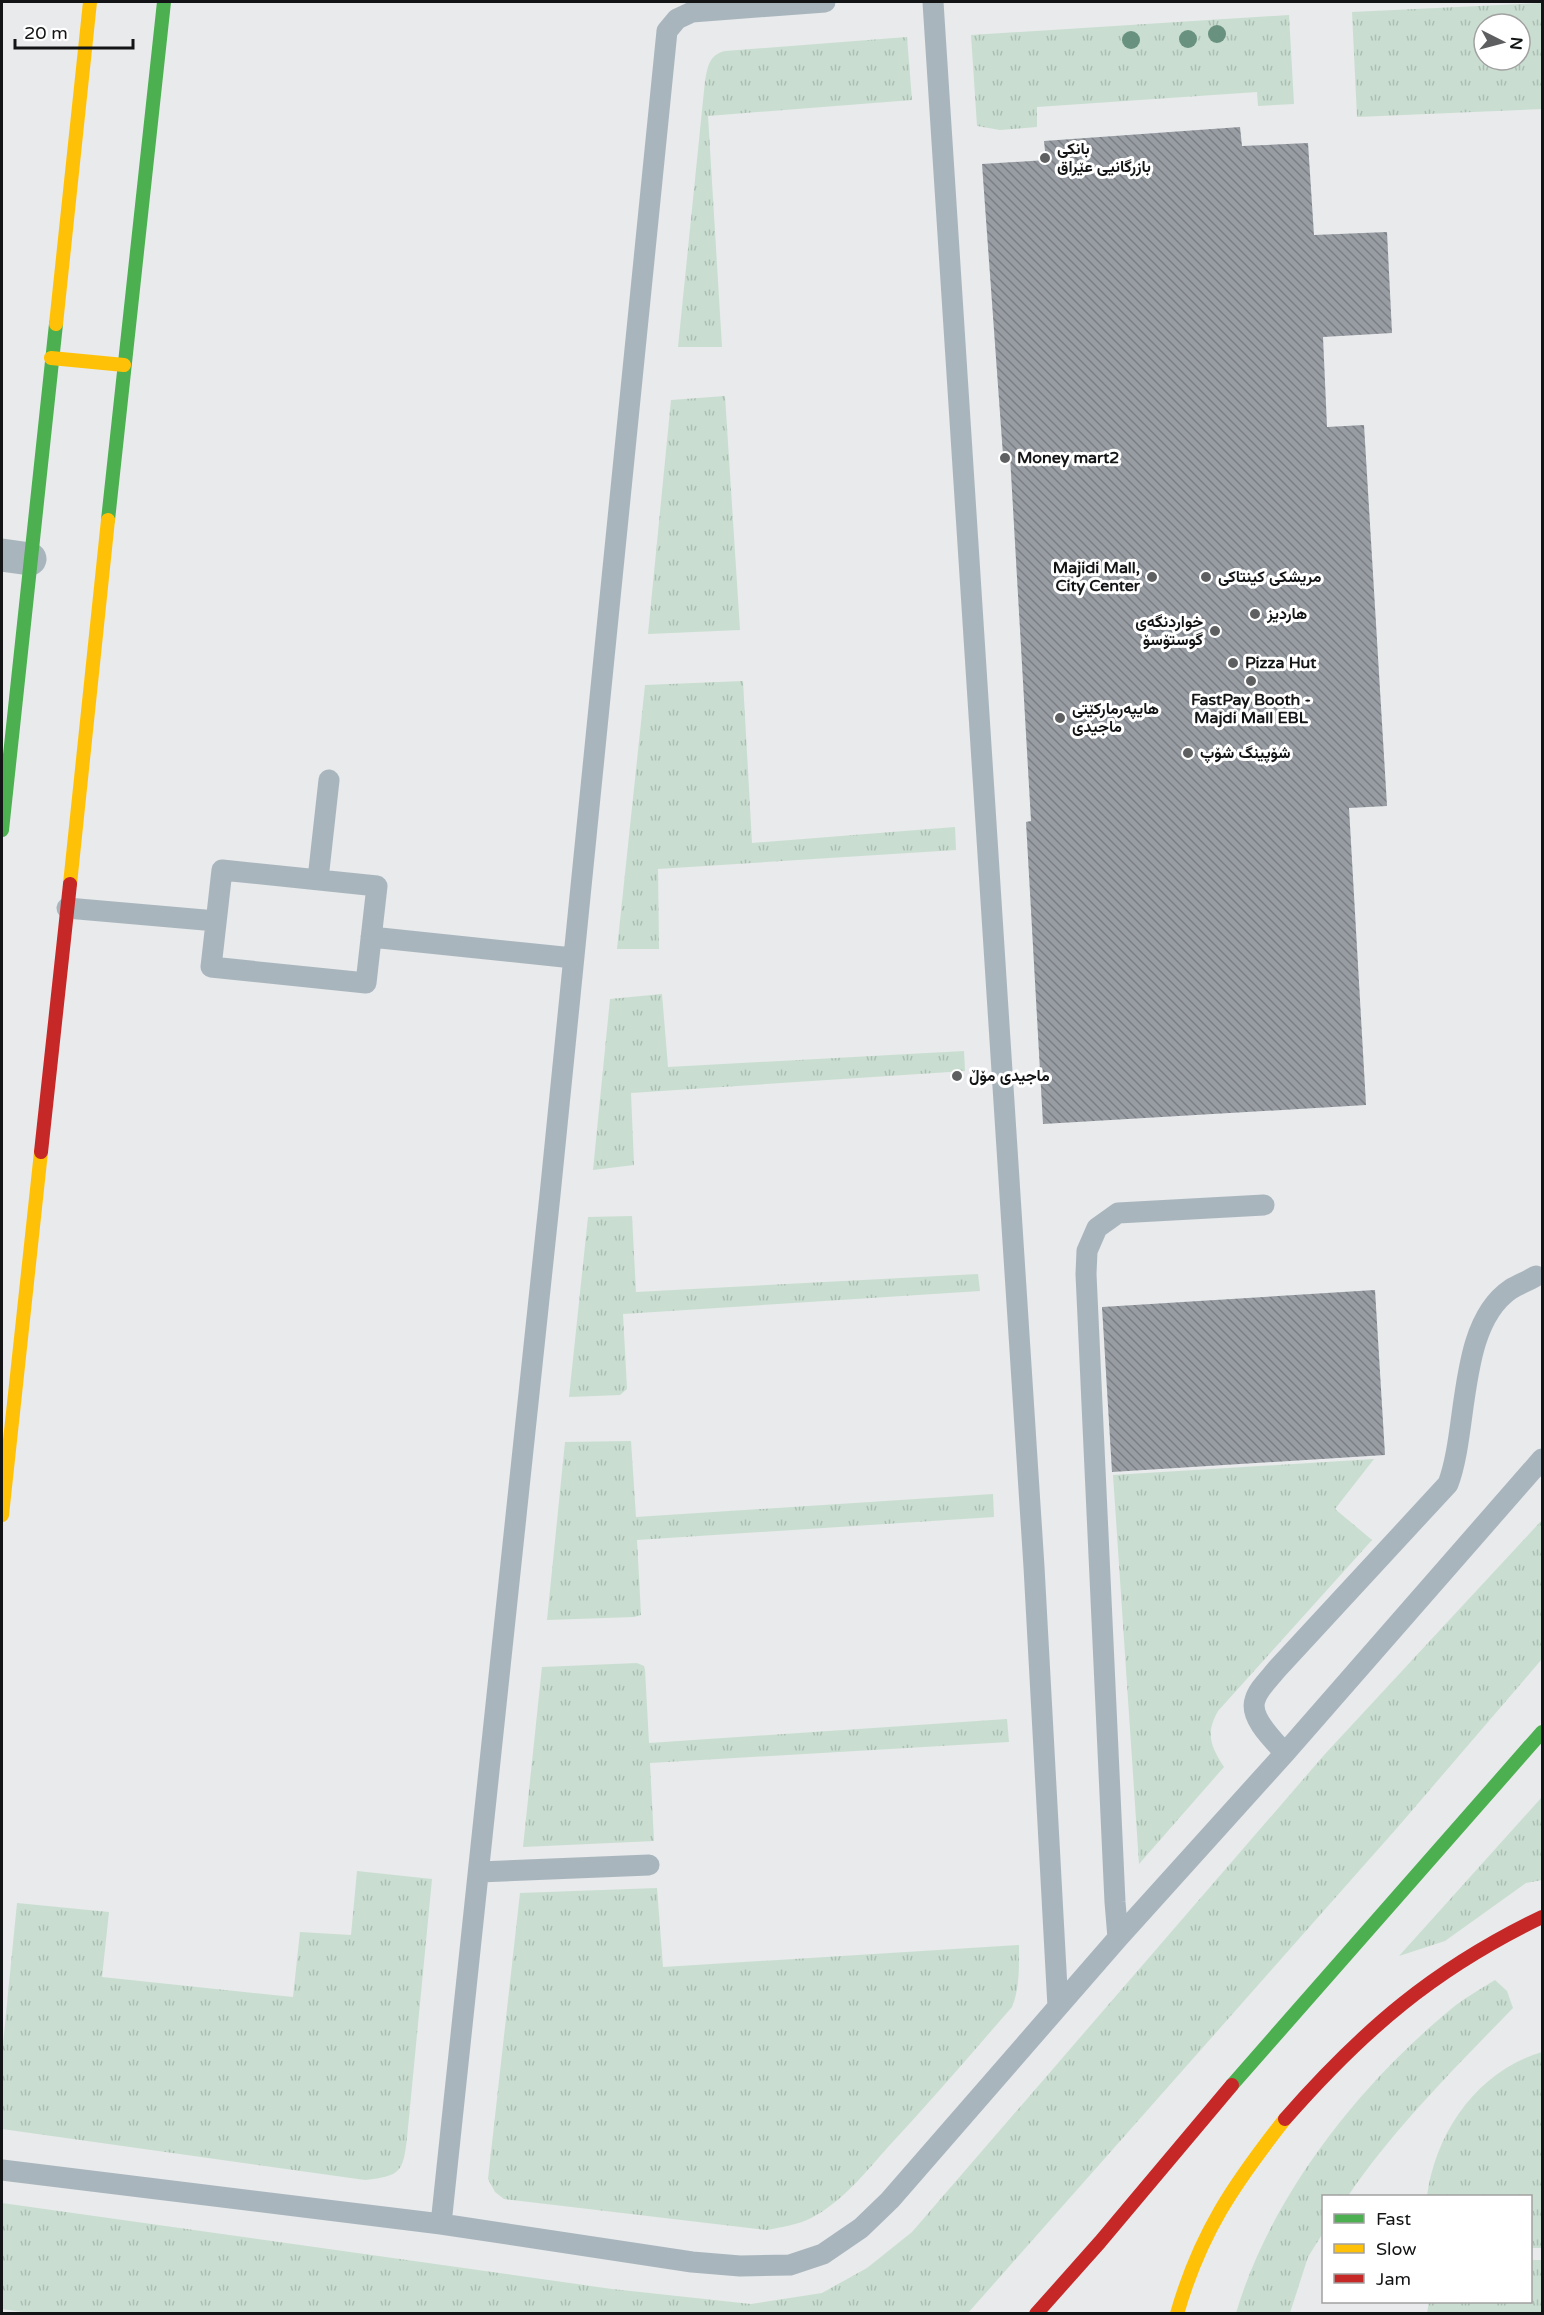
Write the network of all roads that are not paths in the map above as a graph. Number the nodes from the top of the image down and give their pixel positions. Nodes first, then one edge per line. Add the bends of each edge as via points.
1 (90, 2) edge
2 (164, 2) edge
3 (825, 2) edge
4 (933, 2) edge
5 (51, 358) junction
6 (124, 365) junction
7 (16, 557) edge
8 (11, 643) edge
9 (329, 780) dead end
10 (2, 830) edge
11 (318, 879) junction
12 (67, 908) junction
13 (216, 921) junction
14 (371, 937) junction
15 (573, 958) junction
16 (1264, 1205) dead end
17 (1536, 1276) dead end
18 (1542, 1459) edge
19 (2, 1515) edge
20 (1542, 1732) edge
21 (1285, 1753) junction
22 (649, 1865) dead end
23 (479, 1872) junction
24 (1542, 1917) edge
25 (1118, 1938) junction
26 (1058, 2007) junction
27 (2, 2170) edge
28 (441, 2224) junction
29 (1036, 2313) edge
30 (1177, 2313) edge

1 - 5 main road
2 - 6 main road
3 - 15 lane via 693,12 677,19 667,31
4 - 26 lane via 1034,1567
5 - 6 main road
5 - 7 main road
6 - 12 main road
7 - 8 main road
8 - 10 main road
9 - 11 lane
11 - 13 lane via 222,870
11 - 14 lane via 377,885
12 - 13 lane
12 - 19 main road
13 - 14 lane via 212,967 366,983
14 - 15 lane
15 - 23 lane
16 - 25 lane via 1118,1213 1097,1228 1087,1251
17 - 21 lane via 1510,1290 1487,1316 1467,1374 1454,1470 1448,1484 1277,1669 1255,1698 1253,1708 1266,1733
18 - 21 lane
20 - 29 main road
21 - 25 lane
22 - 23 lane
23 - 28 lane
24 - 30 main road via 1459,1962 1394,2008 1335,2062 1281,2122 1235,2185 1199,2247
25 - 26 lane
26 - 28 lane via 890,2200 861,2228 823,2254 790,2265 740,2266
27 - 28 lane

